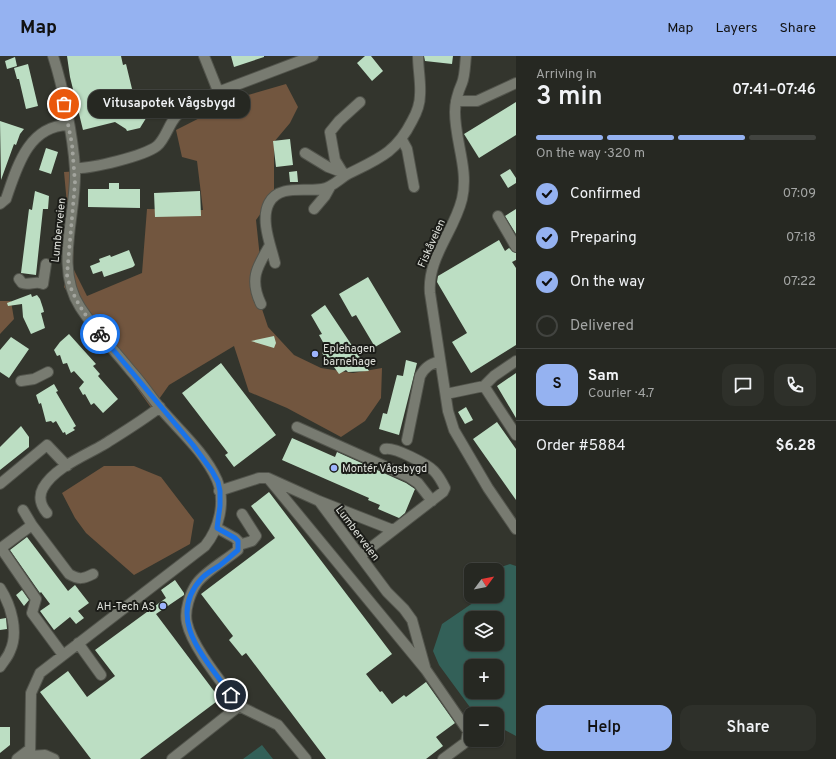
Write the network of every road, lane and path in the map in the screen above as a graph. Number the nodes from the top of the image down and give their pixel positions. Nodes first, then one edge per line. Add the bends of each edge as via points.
1 (53, 56) edge
2 (204, 56) edge
3 (313, 56) edge
4 (418, 56) edge
5 (459, 56) edge
6 (466, 56) edge
7 (516, 83) edge
8 (459, 86) junction
9 (218, 91) junction
10 (360, 102) dead end
11 (456, 102) junction
12 (68, 125) junction
13 (402, 140) junction
14 (305, 153) dead end
15 (74, 168) junction
16 (345, 173) junction
17 (330, 187) junction
18 (414, 187) dead end
19 (0, 204) edge
20 (314, 210) dead end
21 (498, 216) dead end
22 (270, 245) junction
23 (516, 247) edge
24 (275, 263) dead end
25 (46, 264) dead end
26 (19, 278) dead end
27 (261, 304) dead end
28 (516, 361) edge
29 (440, 362) junction
30 (48, 372) dead end
31 (21, 381) dead end
32 (484, 386) junction
33 (446, 394) junction
34 (160, 407) junction
35 (297, 427) dead end
36 (516, 435) edge
37 (407, 440) dead end
38 (385, 449) dead end
39 (67, 466) junction
40 (268, 478) junction
41 (0, 484) edge
42 (220, 491) junction
43 (319, 501) junction
44 (432, 501) junction
45 (23, 510) dead end
46 (47, 513) dead end
47 (242, 514) dead end
48 (32, 525) junction
49 (217, 528) junction
50 (516, 529) edge
51 (393, 530) junction
52 (239, 545) junction
53 (360, 556) junction
54 (93, 574) dead end
55 (0, 588) edge
56 (78, 643) junction
57 (63, 655) junction
58 (0, 667) edge
59 (426, 670) junction
60 (102, 675) dead end
61 (239, 706) junction
62 (30, 755) edge
63 (17, 759) edge
64 (54, 759) edge
65 (172, 759) edge
66 (306, 759) edge
67 (443, 759) edge

1 - 12 street, Lumberveien
2 - 9 street
3 - 9 street
4 - 13 street via 420,97
5 - 8 street, Fiskåveien via 456,83
6 - 8 street, Fiskåveien via 462,83
7 - 11 street via 477,101
8 - 11 street, Fiskåveien
9 - 15 street via 194,101 172,121 157,146 109,164 83,169
10 - 16 street via 338,121 330,132 336,160
11 - 29 street, Fiskåveien via 456,127 464,175 462,199 428,279
12 - 15 street, Lumberveien
12 - 19 street via 44,132 26,148 6,199
13 - 16 street via 376,161
13 - 18 street via 407,149
14 - 16 street via 328,167
15 - 34 street, Lumberveien via 66,267 69,285 88,318
16 - 17 street
17 - 20 street
17 - 22 street via 290,191 272,198 266,214
21 - 23 street
22 - 24 street
22 - 27 street via 254,279 255,291
25 - 26 street via 43,284 25,284
28 - 32 street
29 - 33 street, Fiskåveien
29 - 37 street via 430,364 420,376
30 - 31 street via 34,380
32 - 33 street
32 - 36 street
33 - 50 street, Fiskåveien via 454,430 469,458
34 - 39 street
34 - 42 street, Lumberveien via 212,471
35 - 44 street via 409,477 418,483
38 - 44 street via 393,449 434,471 444,488
39 - 41 street via 47,445
39 - 46 street via 42,489 41,502
40 - 42 street via 259,478
40 - 43 street, Lumberveien
40 - 59 street
42 - 49 street, Lumberveien
43 - 51 street
43 - 53 street, Lumberveien
44 - 51 street
45 - 48 street
47 - 52 street via 256,536 252,541
48 - 54 street via 69,574 77,578
48 - 57 street via 1,548 36,598 32,613
49 - 52 street via 235,538
49 - 56 street, Lumberveien via 197,553
51 - 53 street
52 - 61 street via 238,550 197,584 190,598 186,622 191,637
53 - 59 street, Lumberveien via 412,620
55 - 58 street via 11,612 14,631 10,651
56 - 57 street, Lumberveien
56 - 60 street
57 - 62 street, Lumberveien via 40,673 34,683 30,702
59 - 67 street via 468,731 466,742
61 - 65 street
61 - 66 street via 278,725
62 - 63 street
62 - 64 street via 45,755

